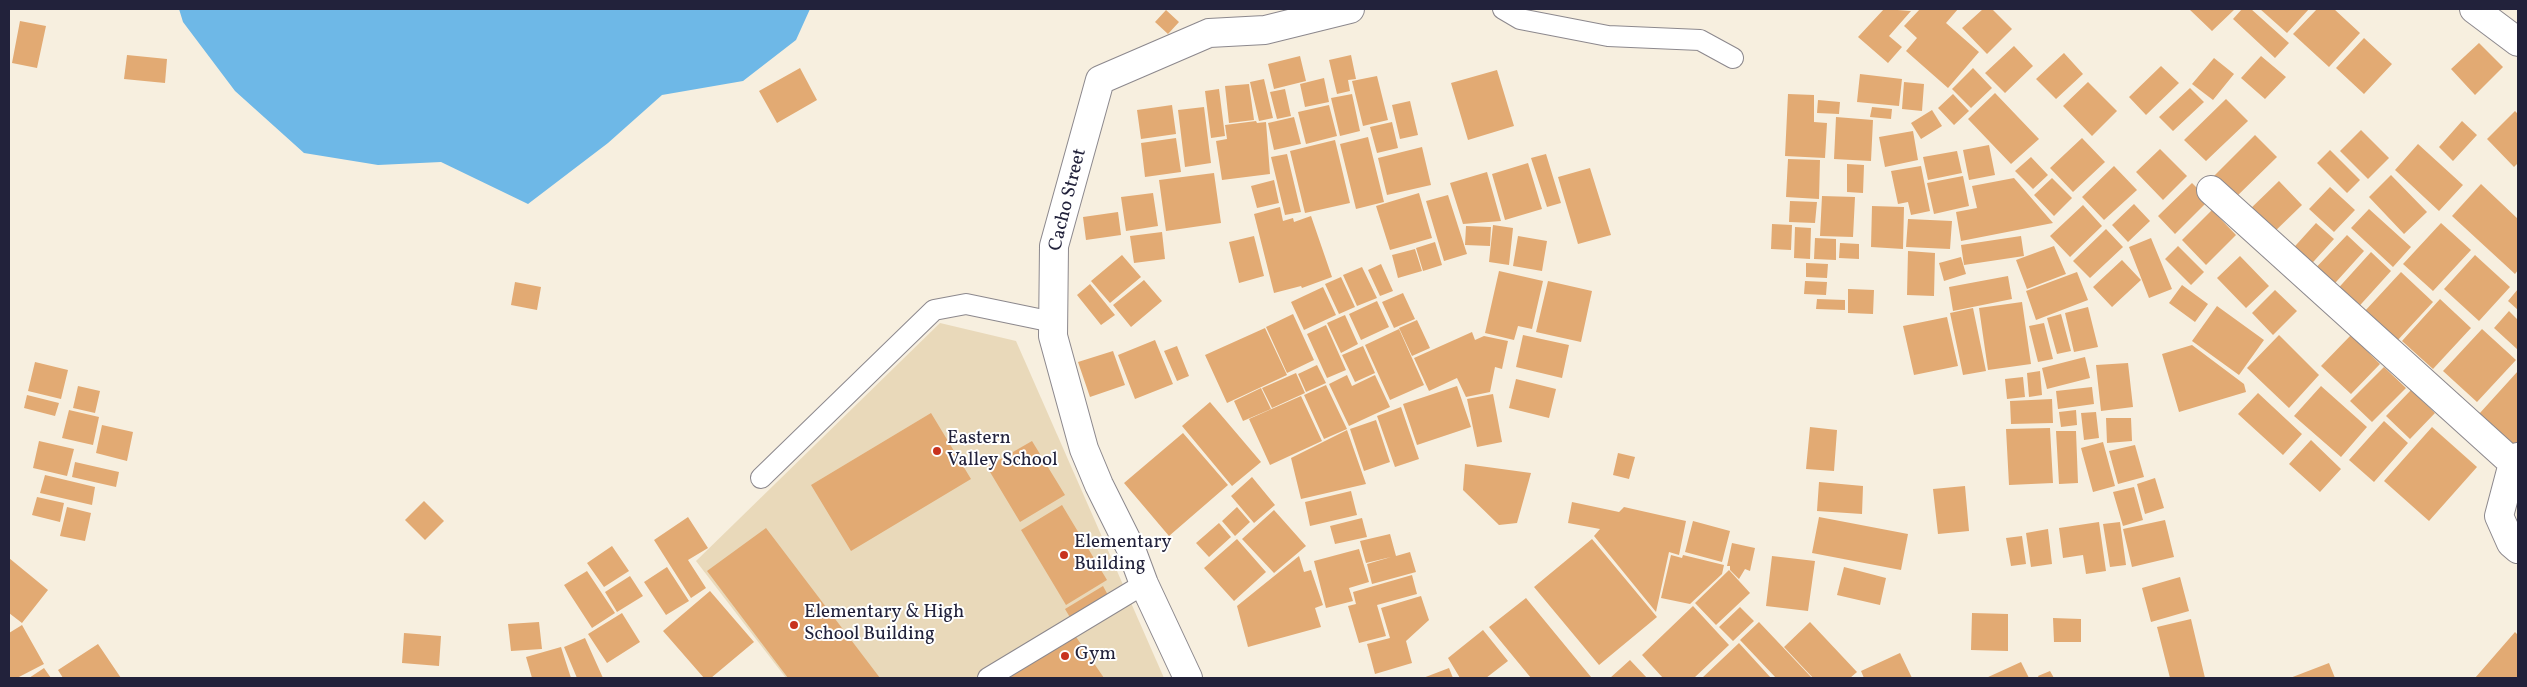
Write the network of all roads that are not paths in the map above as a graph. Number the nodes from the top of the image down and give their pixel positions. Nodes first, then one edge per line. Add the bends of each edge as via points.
1 (1350, 9) edge
2 (1503, 9) edge
3 (2474, 9) edge
4 (2518, 42) edge
5 (1733, 58) dead end
6 (2211, 190) dead end
7 (1054, 322) junction
8 (2516, 460) edge
9 (761, 478) dead end
10 (2518, 549) edge
11 (1144, 584) junction
12 (988, 678) edge
13 (1188, 678) edge

1 - 7 street, Cacho Street via 1265,30 1210,33 1100,80 1054,246
2 - 5 lane via 1520,19 1608,36 1700,40
3 - 4 street
6 - 8 street
7 - 9 lane via 966,304 934,310
7 - 11 street, Cacho Street via 1053,336 1084,449 1102,492 1132,548
8 - 10 street via 2499,516 2511,544
11 - 12 lane
11 - 13 street, Cacho Street

